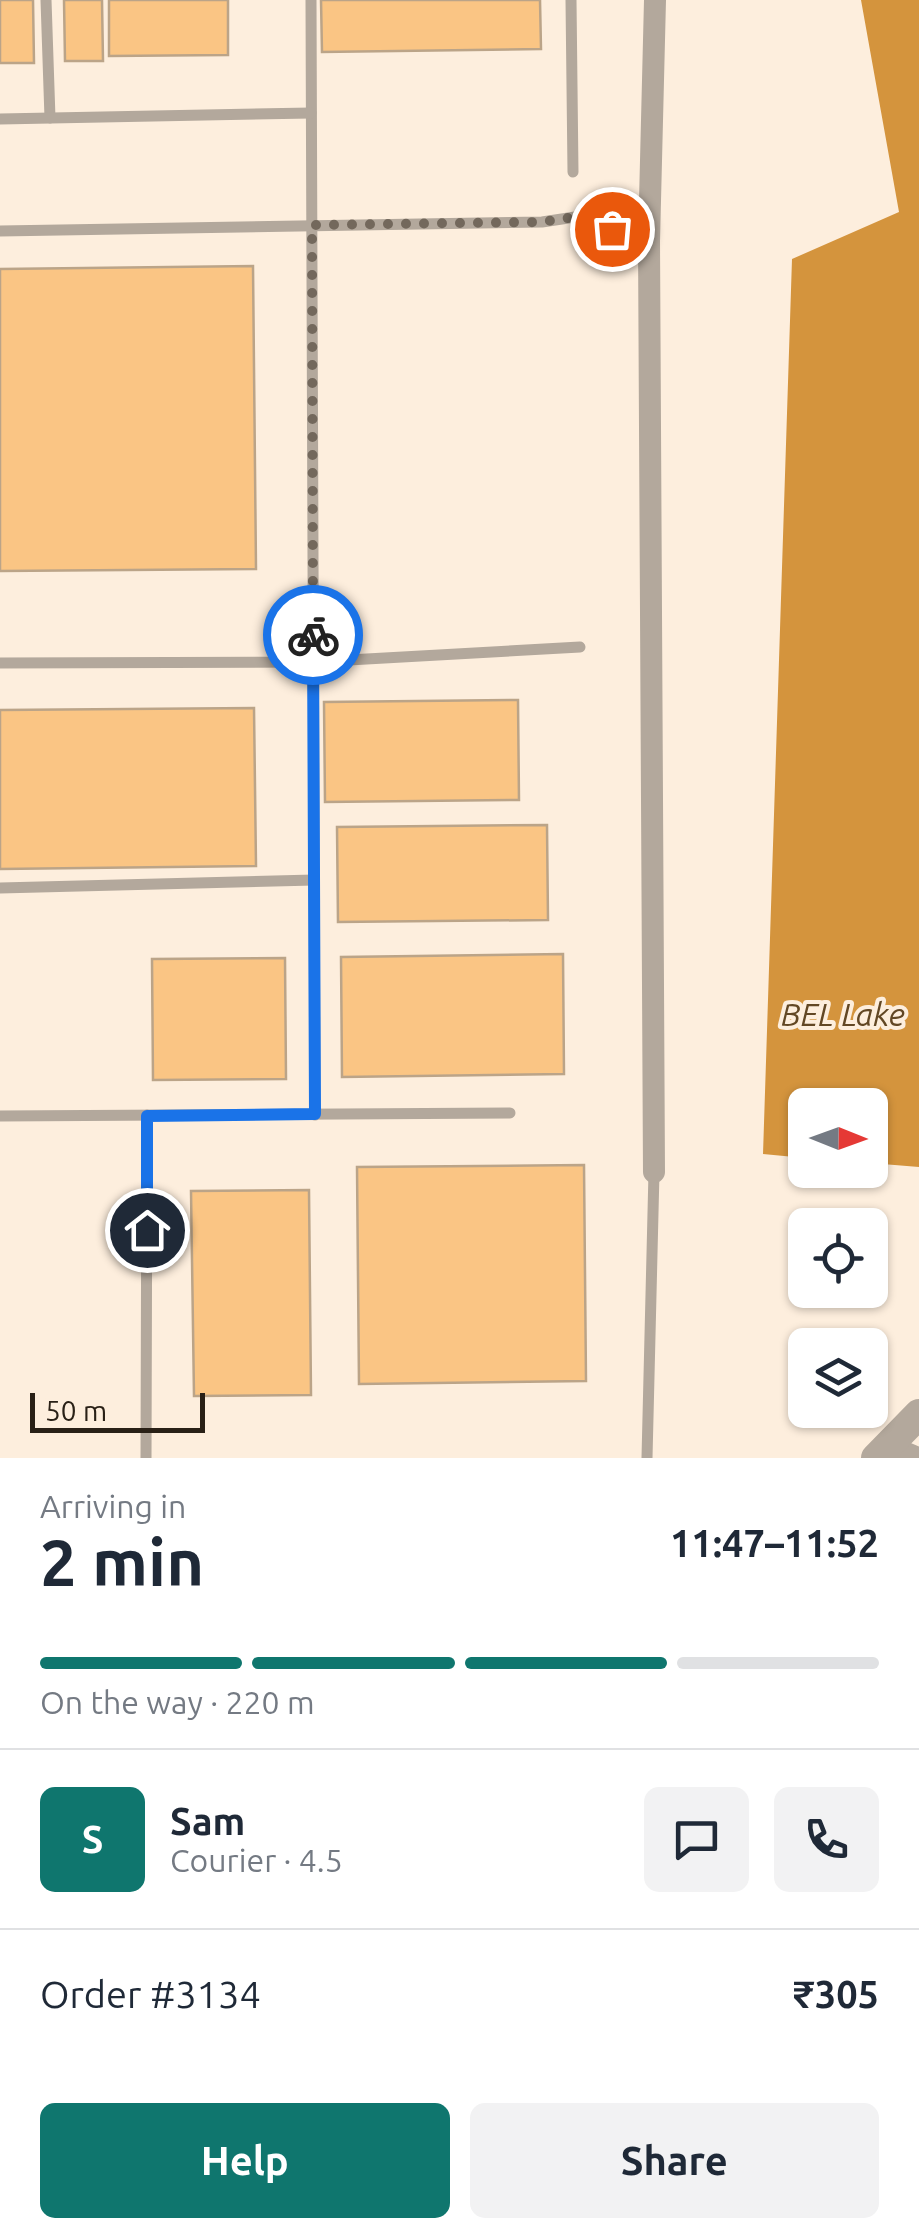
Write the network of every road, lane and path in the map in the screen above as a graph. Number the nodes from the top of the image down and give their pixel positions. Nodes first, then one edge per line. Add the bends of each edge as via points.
1 (46, 0) edge
2 (310, 0) edge
3 (571, 0) edge
4 (654, 0) edge
5 (311, 112) junction
6 (50, 118) junction
7 (0, 119) edge
8 (574, 172) dead end
9 (312, 225) junction
10 (0, 231) edge
11 (648, 241) junction
12 (580, 647) dead end
13 (313, 662) junction
14 (0, 663) edge
15 (314, 880) junction
16 (0, 888) edge
17 (315, 1114) junction
18 (510, 1114) dead end
19 (0, 1116) edge
20 (147, 1116) junction
21 (654, 1172) joint
22 (919, 1414) edge
23 (882, 1452) edge
24 (146, 1458) edge
25 (647, 1458) edge
26 (918, 1458) edge

1 - 6 lane
2 - 5 lane
3 - 8 lane
4 - 11 street
5 - 6 lane
5 - 9 lane
6 - 7 lane
9 - 10 lane
9 - 11 lane via 575,217
9 - 13 lane
11 - 21 street
12 - 13 lane
13 - 14 lane
13 - 15 lane
15 - 16 lane
15 - 17 lane
17 - 18 lane
17 - 20 lane
19 - 20 lane
20 - 24 lane
21 - 25 lane
22 - 23 street
23 - 26 street

